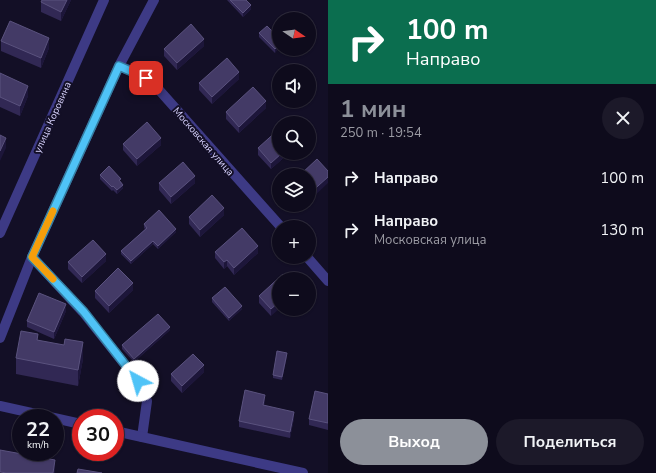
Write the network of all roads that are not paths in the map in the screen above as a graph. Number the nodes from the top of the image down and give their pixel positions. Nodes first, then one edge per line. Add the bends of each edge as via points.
1 (104, 0) edge
2 (154, 0) edge
3 (119, 66) junction
4 (275, 220) edge
5 (0, 233) edge
6 (32, 257) junction
7 (313, 264) edge
8 (328, 280) edge
9 (0, 338) edge
10 (0, 406) edge
11 (72, 422) edge
12 (124, 433) edge
13 (142, 437) junction
14 (303, 473) edge

1 - 5 street, улица Коровина
2 - 3 street
3 - 4 street, Московская улица via 146,78 160,91
3 - 6 street
6 - 9 street
6 - 13 street via 84,312 138,381 146,401
7 - 8 street
10 - 11 street
12 - 13 street
13 - 14 street

